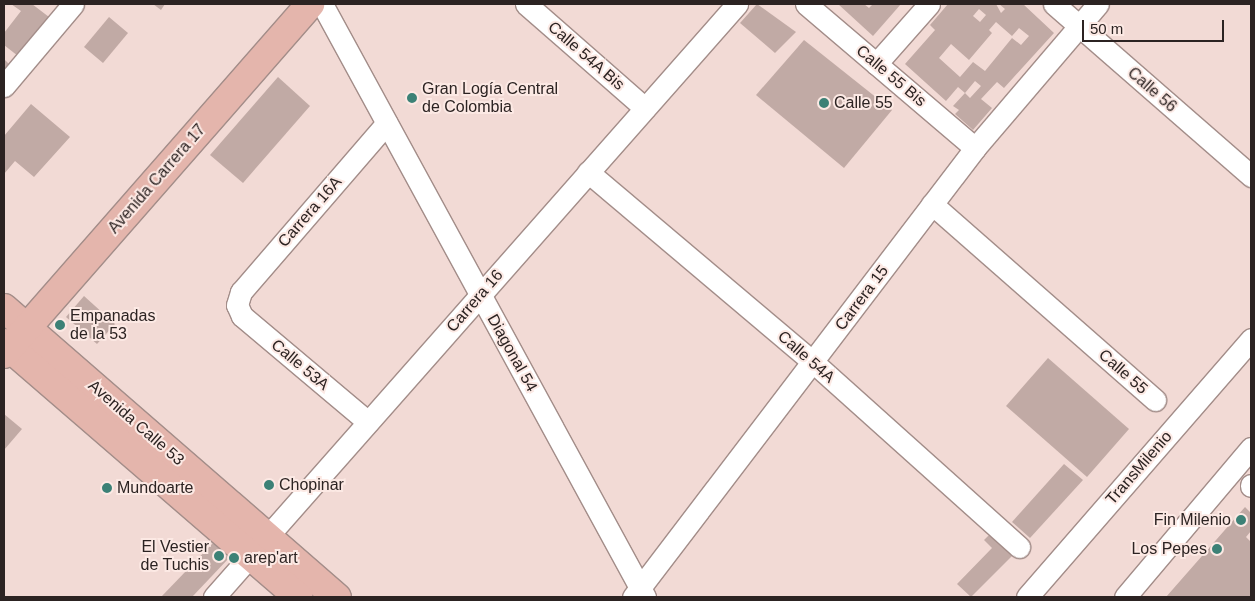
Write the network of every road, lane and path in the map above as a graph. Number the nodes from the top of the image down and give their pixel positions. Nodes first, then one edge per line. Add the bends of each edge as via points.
1 (73, 4) edge
2 (310, 4) edge
3 (322, 4) edge
4 (526, 4) edge
5 (737, 4) edge
6 (806, 4) edge
7 (929, 4) edge
8 (1054, 4) edge
9 (1098, 4) edge
10 (1078, 27) junction
11 (876, 64) junction
12 (4, 86) edge
13 (646, 108) junction
14 (387, 123) junction
15 (975, 148) junction
16 (588, 172) junction
17 (1251, 176) edge
18 (932, 204) junction
19 (480, 295) junction
20 (237, 304) joint
21 (4, 308) edge
22 (1251, 339) edge
23 (11, 343) edge
24 (813, 362) junction
25 (1155, 400) dead end
26 (368, 422) junction
27 (1251, 448) edge
28 (259, 546) junction
29 (1019, 547) dead end
30 (640, 594) edge
31 (214, 597) edge
32 (298, 597) edge
33 (337, 597) edge
34 (1027, 597) edge
35 (1125, 597) edge

1 - 12 street
2 - 23 main road, Avenida Carrera 17
3 - 14 street, Diagonal 54
4 - 13 street, Calle 54A Bis
5 - 13 street, Carrera 16
6 - 11 street, Calle 55 Bis
7 - 11 street
8 - 10 street, Calle 56
9 - 10 street, Carrera 15
10 - 15 street, Carrera 15
10 - 17 street, Calle 56
11 - 15 street, Calle 55 Bis
13 - 16 street, Carrera 16
14 - 19 street, Diagonal 54
14 - 20 street, Carrera 16A via 241,292
15 - 18 street, Carrera 15
16 - 19 street, Carrera 16
16 - 24 street, Calle 54A
18 - 24 street, Carrera 15
18 - 25 street, Calle 55
19 - 26 street, Carrera 16
19 - 30 street, Diagonal 54
20 - 26 street, Calle 53A via 242,316
21 - 23 main road, Avenida Calle 53
22 - 34 street, TransMilenio
23 - 28 main road, Avenida Calle 53
24 - 29 street, Calle 54A
24 - 30 street, Carrera 15
26 - 28 street, Carrera 16
27 - 35 street
28 - 31 street, Carrera 16
28 - 32 main road, Avenida Calle 53
28 - 33 main road, Avenida Calle 53

